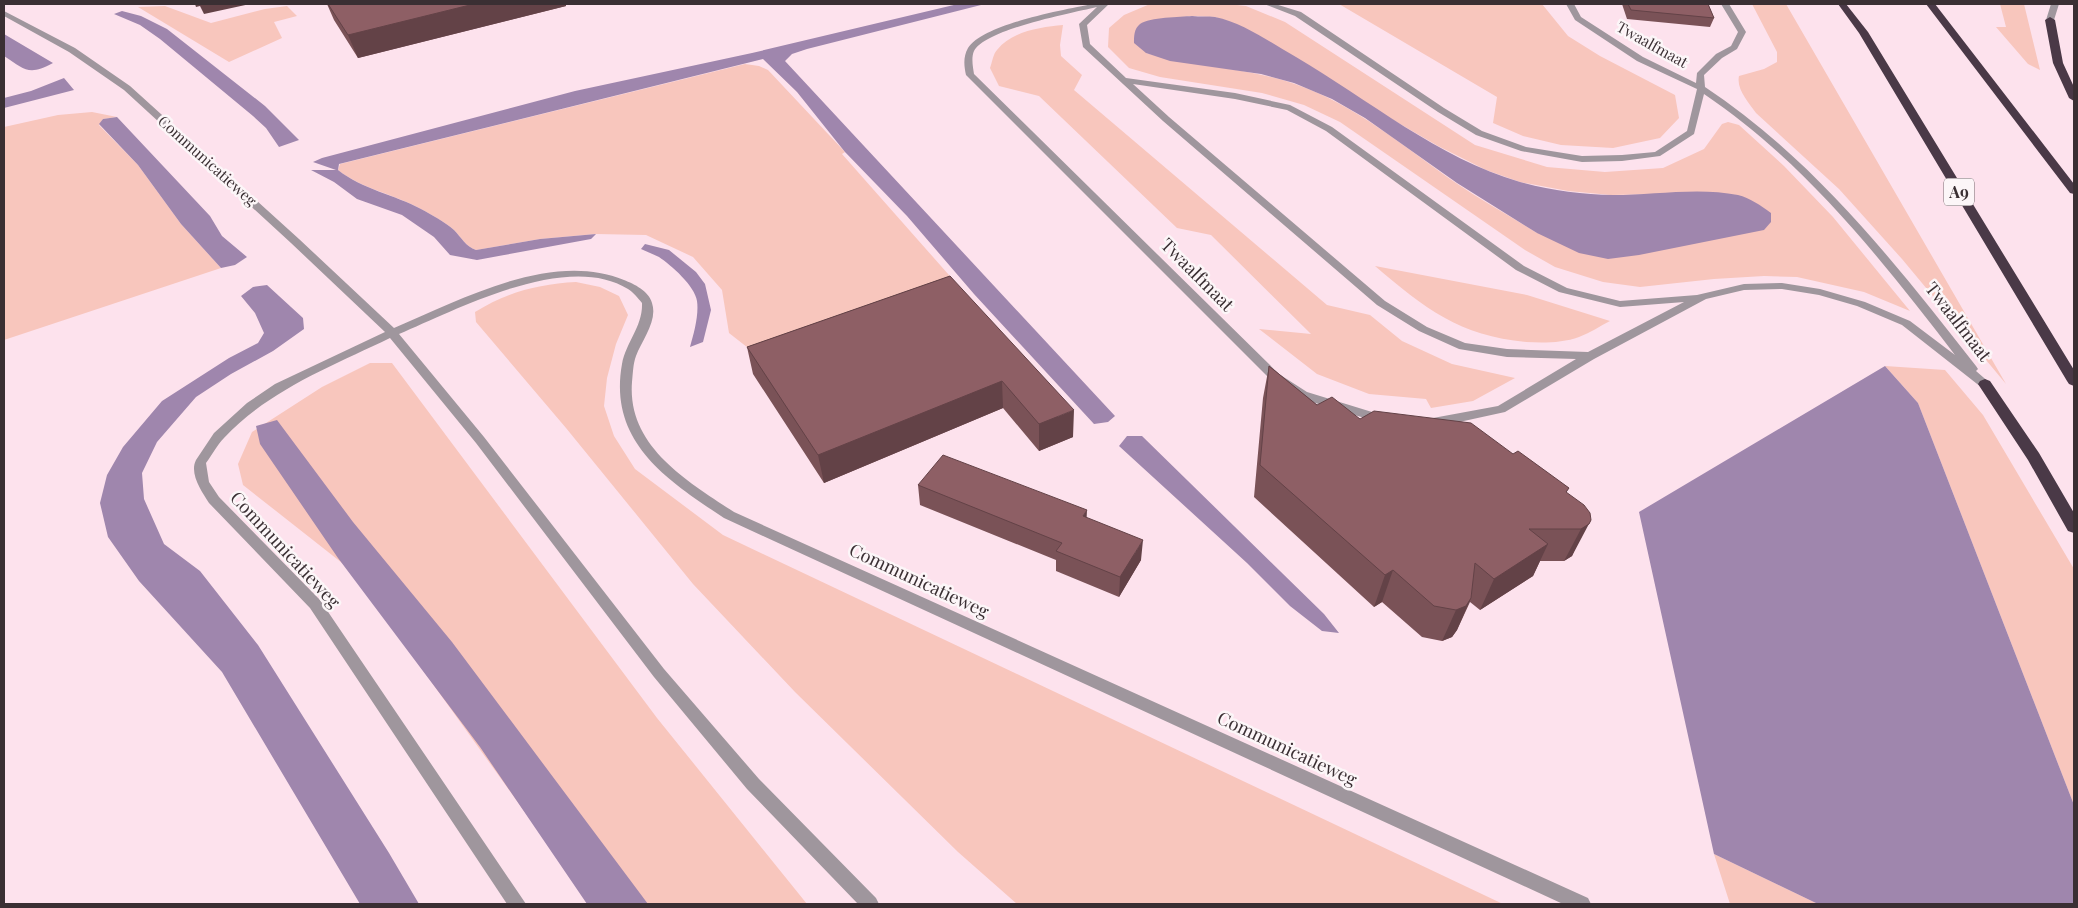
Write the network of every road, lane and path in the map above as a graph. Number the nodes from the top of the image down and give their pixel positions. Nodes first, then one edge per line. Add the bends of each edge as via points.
1 (1101, 4) edge
2 (1105, 4) edge
3 (1268, 4) edge
4 (1570, 4) edge
5 (1726, 4) edge
6 (1842, 4) edge
7 (1930, 4) edge
8 (2047, 4) edge
9 (2055, 4) edge
10 (4, 13) edge
11 (2050, 20) junction
12 (1125, 80) junction
13 (1701, 88) junction
14 (2074, 98) edge
15 (2074, 191) edge
16 (1702, 297) junction
17 (392, 333) junction
18 (1590, 356) junction
19 (2074, 381) edge
20 (1985, 384) junction
21 (1394, 420) edge
22 (1422, 421) edge
23 (2074, 526) edge
24 (517, 904) edge
25 (870, 904) edge
26 (1582, 904) edge

1 - 21 street, Twaalfmaat via 995,33 973,46 967,61 970,75 1275,377 1303,395 1375,419
2 - 12 street, Twaalfmaat via 1083,24 1086,46
3 - 13 street, Twaalfmaat via 1298,14 1479,133 1524,149 1582,159 1657,154 1691,132
4 - 13 street, Twaalfmaat via 1578,18 1617,44
5 - 13 street, Twaalfmaat via 1742,32 1734,47 1719,56 1700,75
6 - 19 highway, A9 via 1863,32
7 - 15 highway
8 - 11 street
9 - 11 street
10 - 17 street, Communicatieweg via 72,50 126,88
11 - 14 highway via 2058,62
12 - 16 street, Twaalfmaat via 1236,96 1290,108 1329,129 1520,268 1563,290 1620,304
12 - 18 street, Twaalfmaat via 1381,303 1423,330 1462,346 1508,354
13 - 20 street, Twaalfmaat via 1744,117 1835,203 1905,283
16 - 18 street, Twaalfmaat
16 - 20 street, Twaalfmaat via 1744,287 1782,286 1845,299 1906,323
17 - 24 street, Communicatieweg via 279,387 251,406 218,436 200,462 203,483 214,500 315,604
17 - 25 street, Communicatieweg via 480,440 659,673 753,784
17 - 26 street, Communicatieweg via 531,279 569,273 608,277 633,287 647,302 647,317 628,363 626,404 641,444 675,479 729,515
18 - 22 street, Twaalfmaat via 1501,410 1441,422
20 - 23 highway via 2034,457

